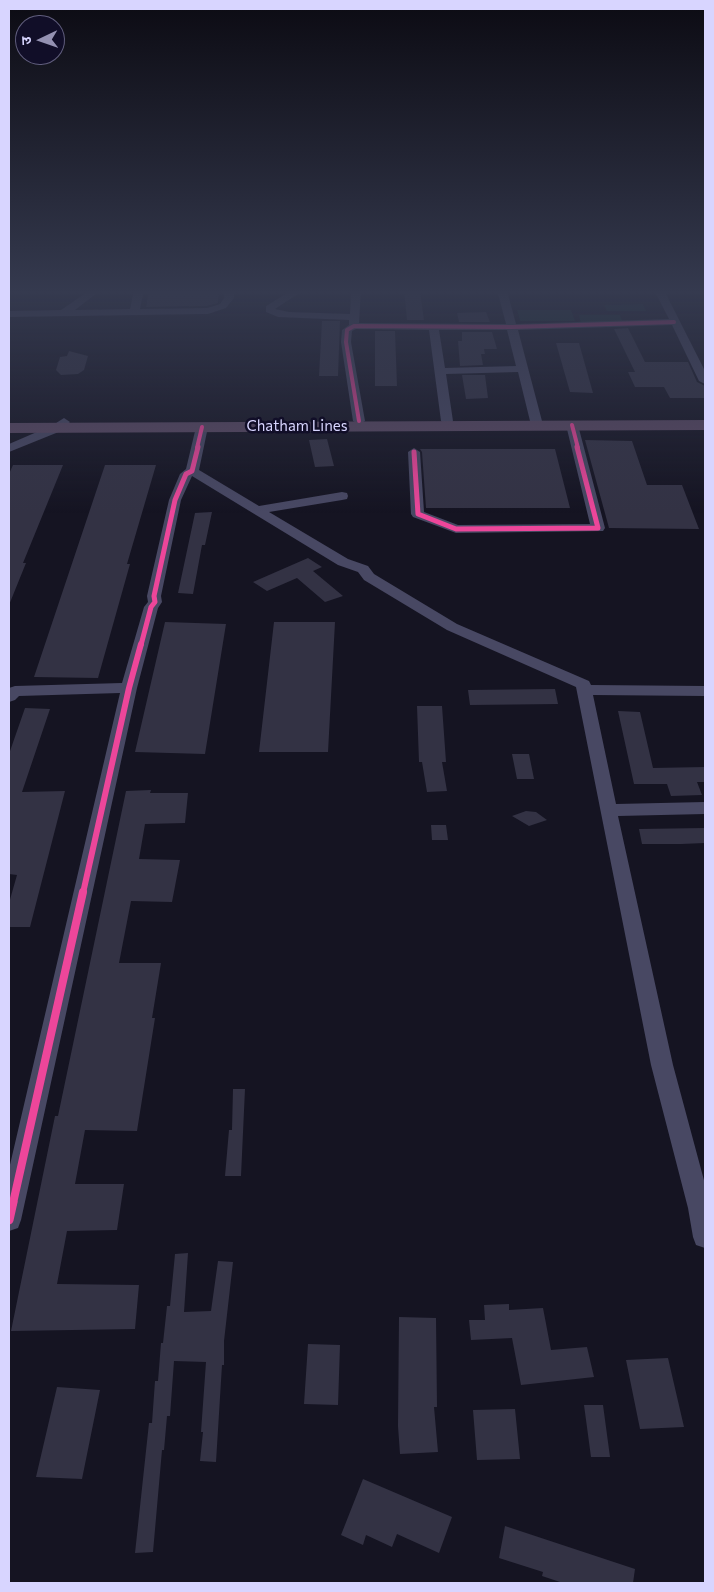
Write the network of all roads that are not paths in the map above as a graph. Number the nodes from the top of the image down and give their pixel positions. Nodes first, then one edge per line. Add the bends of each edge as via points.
1 (350, 364) edge
2 (439, 364) edge
3 (521, 364) edge
4 (696, 364) edge
5 (522, 369) junction
6 (440, 371) junction
7 (705, 381) edge
8 (705, 420) edge
9 (359, 421) junction
10 (447, 421) junction
11 (536, 421) junction
12 (9, 423) edge
13 (60, 425) junction
14 (572, 425) junction
15 (705, 425) edge
16 (202, 427) junction
17 (9, 428) edge
18 (9, 448) edge
19 (414, 452) dead end
20 (192, 471) junction
21 (342, 496) dead end
22 (258, 510) junction
23 (129, 688) junction
24 (585, 690) junction
25 (705, 690) edge
26 (9, 697) edge
27 (705, 808) edge
28 (609, 810) junction
29 (9, 1220) edge
30 (705, 1237) edge

1 - 9 street
2 - 6 street
3 - 5 street
4 - 7 street
5 - 6 street
5 - 11 street
6 - 10 street
8 - 11 highway, Chatham Lines
9 - 10 highway, Chatham Lines
9 - 13 highway, Chatham Lines
10 - 11 highway, Chatham Lines
12 - 13 highway, Chatham Lines
13 - 16 highway, Chatham Lines
13 - 17 highway, Chatham Lines
13 - 18 street
14 - 15 highway, Chatham Lines
14 - 16 highway, Chatham Lines
14 - 19 street via 598,528 456,528 418,514
16 - 20 street
20 - 22 street
20 - 23 street via 186,474 175,500 155,602
21 - 22 street
22 - 24 street via 343,562 362,569 369,577 452,627 583,684
23 - 26 street via 15,691
23 - 29 street
24 - 25 street
24 - 28 street
27 - 28 street
28 - 30 street via 662,1065

